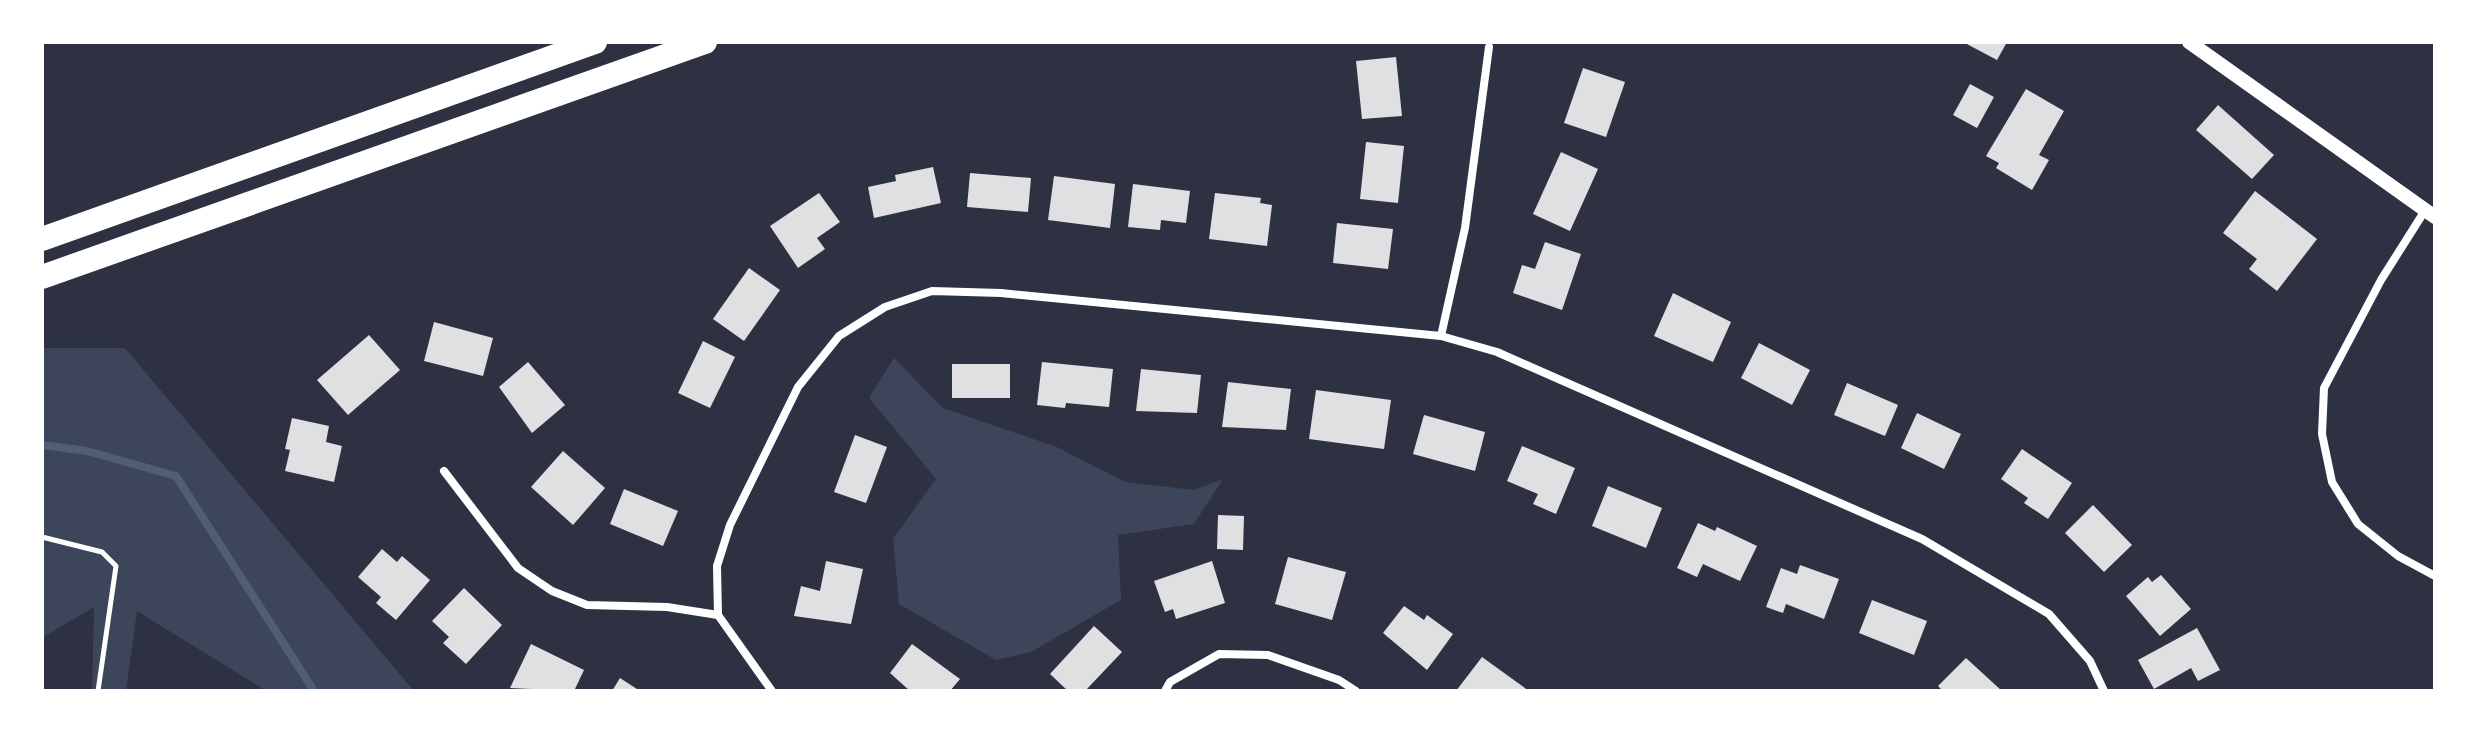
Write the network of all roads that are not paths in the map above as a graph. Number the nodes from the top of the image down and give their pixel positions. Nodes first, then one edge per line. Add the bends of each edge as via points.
1 (595, 42) edge
2 (705, 42) edge
3 (2189, 42) edge
4 (1489, 47) dead end
5 (2429, 215) edge
6 (42, 239) edge
7 (42, 277) edge
8 (1441, 336) junction
9 (444, 471) dead end
10 (2435, 576) edge
11 (718, 615) junction
12 (772, 691) edge
13 (1165, 691) edge
14 (1356, 691) edge
15 (2104, 691) edge

1 - 6 highway
2 - 7 highway
3 - 5 street
4 - 8 street via 1465,228
5 - 10 street via 2381,280 2324,388 2322,434 2332,482 2358,524 2398,556
8 - 11 street via 1001,293 932,291 885,307 839,336 798,387 730,525 717,566
8 - 15 street via 1497,352 1922,539 2049,614 2090,661
9 - 11 street via 518,568 552,591 587,605 667,607
11 - 12 street
13 - 14 street via 1170,682 1219,654 1268,655

